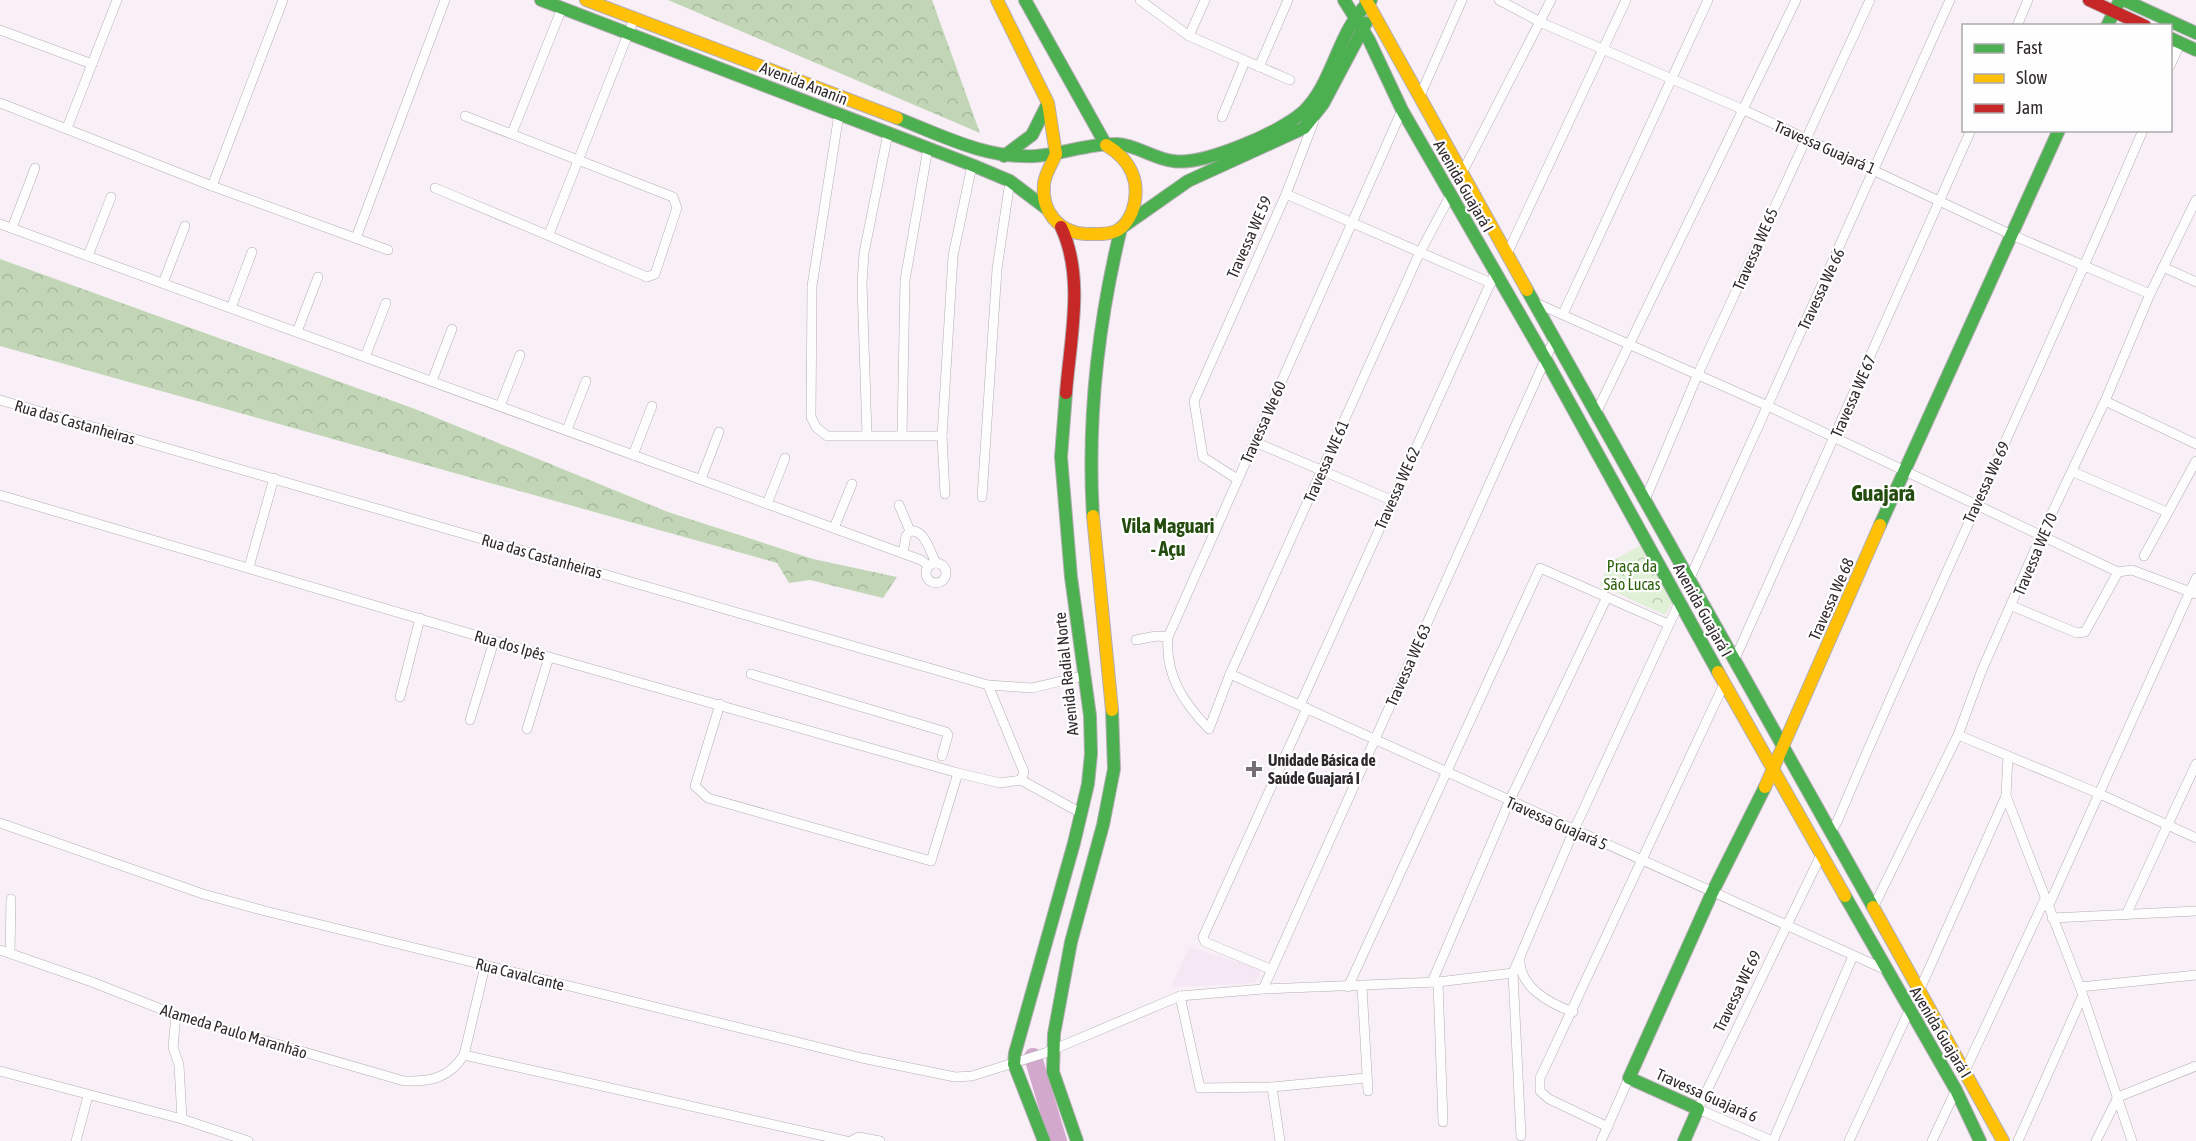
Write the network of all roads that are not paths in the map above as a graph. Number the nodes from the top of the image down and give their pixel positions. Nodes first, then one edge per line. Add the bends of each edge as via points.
1 (117, 0) edge
2 (283, 0) edge
3 (542, 0) edge
4 (586, 0) edge
5 (997, 0) edge
6 (1025, 0) edge
7 (1140, 0) edge
8 (1205, 0) edge
9 (1288, 0) edge
10 (1344, 0) edge
11 (1462, 0) edge
12 (1499, 0) edge
13 (1551, 0) edge
14 (1626, 0) edge
15 (1708, 0) edge
16 (1797, 0) edge
17 (1870, 0) edge
18 (1950, 0) edge
19 (2028, 0) edge
20 (2089, 0) edge
21 (2124, 0) edge
22 (445, 2) edge
23 (1371, 3) edge
24 (2140, 3) edge
25 (2116, 6) edge
26 (562, 8) junction
27 (1354, 17) junction
28 (634, 19) junction
29 (2133, 20) junction
30 (2165, 22) edge
31 (1542, 23) junction
32 (2018, 24) edge
33 (2108, 24) edge
34 (2141, 24) edge
35 (2172, 24) edge
36 (1362, 29) junction
37 (0, 30) edge
38 (629, 33) junction
39 (2196, 33) edge
40 (1189, 36) junction
41 (2175, 40) edge
42 (1604, 48) junction
43 (2196, 50) edge
44 (2172, 56) edge
45 (1245, 61) junction
46 (92, 64) junction
47 (1258, 67) junction
48 (1672, 78) junction
49 (1290, 80) dead end
50 (1420, 96) junction
51 (0, 103) edge
52 (1047, 104) junction
53 (1402, 110) junction
54 (1744, 110) junction
55 (839, 114) junction
56 (465, 116) dead end
57 (1316, 116) junction
58 (1222, 117) dead end
59 (67, 128) junction
60 (1970, 132) edge
61 (2058, 132) edge
62 (2142, 132) edge
63 (512, 133) junction
64 (888, 133) junction
65 (1805, 139) junction
66 (1100, 145) junction
67 (928, 148) junction
68 (1060, 153) junction
69 (1004, 156) junction
70 (580, 160) junction
71 (972, 165) junction
72 (35, 168) dead end
73 (1876, 169) junction
74 (1461, 175) junction
75 (1010, 182) junction
76 (212, 186) junction
77 (435, 188) dead end
78 (1286, 194) junction
79 (1450, 196) junction
80 (111, 197) dead end
81 (1940, 201) junction
82 (2196, 201) edge
83 (1047, 209) junction
84 (1352, 222) junction
85 (0, 224) edge
86 (185, 226) dead end
87 (1061, 227) junction
88 (12, 228) junction
89 (1116, 231) junction
90 (549, 234) junction
91 (2012, 235) junction
92 (356, 238) junction
93 (388, 250) dead end
94 (252, 252) dead end
95 (1420, 252) junction
96 (1507, 254) junction
97 (88, 256) junction
98 (2086, 266) junction
99 (2163, 267) junction
100 (318, 277) dead end
101 (1493, 278) junction
102 (2196, 282) edge
103 (163, 283) junction
104 (2150, 294) junction
105 (386, 303) dead end
106 (1536, 303) junction
107 (231, 308) junction
108 (1563, 314) junction
109 (452, 329) dead end
110 (297, 332) junction
111 (1554, 340) junction
112 (1628, 344) junction
113 (520, 355) dead end
114 (365, 357) junction
115 (1545, 360) junction
116 (1698, 376) junction
117 (432, 381) junction
118 (586, 381) dead end
119 (0, 400) edge
120 (2105, 401) junction
121 (500, 406) junction
122 (652, 406) dead end
123 (1768, 406) junction
124 (1597, 411) junction
125 (567, 430) junction
126 (719, 432) dead end
127 (867, 435) junction
128 (903, 435) junction
129 (942, 436) junction
130 (1834, 438) junction
131 (1255, 442) junction
132 (2196, 444) edge
133 (633, 454) junction
134 (785, 458) dead end
135 (2196, 461) edge
136 (1323, 469) junction
137 (1904, 471) junction
138 (2073, 472) junction
139 (274, 478) junction
140 (701, 479) junction
141 (1237, 479) junction
142 (852, 484) dead end
143 (945, 494) dead end
144 (0, 495) edge
145 (982, 496) dead end
146 (1391, 500) junction
147 (1645, 500) junction
148 (767, 504) junction
149 (899, 505) dead end
150 (1975, 505) junction
151 (2167, 512) junction
152 (834, 528) junction
153 (910, 531) junction
154 (2041, 536) junction
155 (903, 553) junction
156 (2144, 556) dead end
157 (249, 567) junction
158 (2118, 572) junction
159 (1690, 578) junction
160 (2196, 578) edge
161 (2193, 593) edge
162 (1607, 597) junction
163 (1680, 601) junction
164 (2012, 606) junction
165 (420, 618) junction
166 (1668, 624) junction
167 (1168, 637) junction
168 (1136, 640) dead end
169 (494, 641) junction
170 (549, 657) junction
171 (1734, 661) junction
172 (751, 674) dead end
173 (1230, 674) junction
174 (1086, 675) junction
175 (1724, 684) junction
176 (988, 685) junction
177 (400, 697) dead end
178 (720, 704) junction
179 (1304, 706) junction
180 (470, 720) dead end
181 (527, 729) dead end
182 (1209, 729) joint
183 (1958, 735) junction
184 (1375, 739) junction
185 (1784, 747) junction
186 (942, 756) dead end
187 (2008, 756) junction
188 (2196, 764) edge
189 (1774, 769) junction
190 (958, 773) junction
191 (1446, 774) junction
192 (1022, 780) junction
193 (2100, 794) junction
194 (2006, 795) junction
195 (1509, 801) junction
196 (1082, 813) junction
197 (0, 823) edge
198 (2168, 825) junction
199 (1574, 830) junction
200 (1830, 833) junction
201 (2196, 838) edge
202 (1821, 855) junction
203 (1643, 861) junction
204 (1712, 894) junction
205 (11, 899) dead end
206 (2046, 903) junction
207 (1873, 908) junction
208 (2196, 911) edge
209 (2126, 915) junction
210 (2052, 918) junction
211 (1787, 926) junction
212 (5, 952) edge
213 (1853, 956) junction
214 (1520, 958) junction
215 (485, 966) junction
216 (1270, 969) junction
217 (1886, 970) junction
218 (1513, 973) junction
219 (2196, 975) edge
220 (1435, 982) junction
221 (1348, 987) junction
222 (1362, 987) junction
223 (2080, 987) junction
224 (1920, 988) junction
225 (1263, 989) junction
226 (1180, 996) junction
227 (2082, 998) junction
228 (1909, 1011) junction
229 (1573, 1012) junction
230 (176, 1015) junction
231 (1050, 1051) junction
232 (464, 1055) junction
233 (1020, 1062) junction
234 (2196, 1066) edge
235 (0, 1071) edge
236 (1964, 1073) junction
237 (1366, 1078) junction
238 (1629, 1078) junction
239 (1272, 1087) junction
240 (1956, 1090) junction
241 (1368, 1091) dead end
242 (88, 1096) junction
243 (2118, 1097) junction
244 (1698, 1109) junction
245 (182, 1119) junction
246 (1443, 1122) dead end
247 (1608, 1127) junction
248 (1521, 1136) dead end
249 (76, 1141) edge
250 (248, 1141) edge
251 (846, 1141) edge
252 (851, 1141) edge
253 (880, 1141) edge
254 (1044, 1141) edge
255 (1077, 1141) edge
256 (1280, 1141) edge
257 (1601, 1141) edge
258 (1684, 1141) edge
259 (1773, 1141) edge
260 (1849, 1141) edge
261 (1932, 1141) edge
262 (1980, 1141) edge
263 (2002, 1141) edge
264 (2018, 1141) edge
265 (2096, 1141) edge
266 (2132, 1141) edge

1 - 46 street
2 - 76 street
3 - 26 main road, Avenida Ananin
4 - 28 main road, Avenida Ananin
5 - 52 main road
6 - 66 main road
7 - 40 street
8 - 40 street
9 - 47 street
10 - 27 main road, Avenida Guajará I
11 - 50 street
12 - 31 street, Travessa Guajará 1
13 - 31 street
14 - 42 street
15 - 48 street
16 - 54 street
17 - 65 street, Travessa WE 65
18 - 73 street, Travessa We 66
19 - 32 street
20 - 25 main road
21 - 24 main road
22 - 92 street
23 - 27 main road
23 - 36 main road, Travessa WE 59
23 - 50 main road, Avenida Guajará I
24 - 29 street
24 - 30 main road
25 - 29 main road
25 - 33 main road
26 - 38 main road, Avenida Ananin
26 - 63 street
27 - 36 main road, Avenida Guajará I
27 - 66 main road via 1314,97 1302,112 1281,127 1181,163 1119,144
28 - 38 street
28 - 69 main road, Avenida Ananin via 977,150
29 - 34 main road
31 - 42 street, Travessa Guajará 1
31 - 74 street
35 - 39 main road
36 - 53 main road, Avenida Guajará I
36 - 57 main road, Travessa WE 59
37 - 46 street
38 - 55 main road, Avenida Ananin
38 - 70 street
40 - 45 street
41 - 43 main road
41 - 44 street
42 - 48 street, Travessa Guajará 1
42 - 96 street
45 - 47 street
45 - 58 street
46 - 59 street
47 - 49 street
48 - 54 street, Travessa Guajará 1
48 - 108 street
50 - 74 main road, Avenida Guajará I
51 - 59 street
52 - 68 main road
52 - 69 main road via 1032,135
53 - 79 main road, Avenida Guajará I
53 - 84 street, Travessa We 60
54 - 65 street, Travessa Guajará 1
54 - 112 street
55 - 64 main road, Avenida Ananin
55 - 127 street via 812,286 811,417 826,436
56 - 63 street
57 - 78 street, Travessa WE 59
57 - 89 main road via 1288,137 1188,181
59 - 76 street
60 - 81 street, Travessa WE 67
61 - 91 main road, Travessa We 68
62 - 98 street, Travessa We 69
63 - 70 street
64 - 67 main road, Avenida Ananin
64 - 127 street via 864,253
65 - 73 street, Travessa Guajará 1
65 - 116 street, Travessa WE 65
66 - 68 main road
66 - 89 main road via 1125,159 1136,181 1134,206
67 - 71 main road, Avenida Ananin
67 - 128 street via 905,280
68 - 69 main road, Avenida Ananin
68 - 83 main road via 1044,182
70 - 90 street
70 - 90 street via 673,197 677,208 655,274 647,277
71 - 75 main road, Avenida Ananin
71 - 129 street via 953,256
72 - 88 street
73 - 81 street, Travessa Guajará 1
73 - 123 street, Travessa We 66
74 - 96 main road, Avenida Guajará I
75 - 83 main road, Avenida Ananin
75 - 145 street via 997,269
76 - 92 street
77 - 90 street
78 - 84 street
78 - 141 street, Travessa WE 59 via 1194,401 1203,457
79 - 95 street, Travessa WE 61
79 - 101 main road, Avenida Guajará I
80 - 97 street
81 - 91 street, Travessa Guajará 1
81 - 130 street, Travessa WE 67
82 - 99 street, Travessa WE 70
83 - 87 main road
84 - 95 street
84 - 131 street, Travessa We 60
85 - 88 street
86 - 103 street
87 - 89 main road via 1077,235
87 - 174 main road, Avenida Radial Norte via 1070,246 1074,289 1060,457 1071,577
88 - 97 street
89 - 231 main road via 1097,350 1090,463 1109,662 1114,769 1071,942
91 - 98 street, Travessa Guajará 1
91 - 137 main road, Travessa We 68
92 - 93 street
94 - 107 street
95 - 101 street
95 - 136 street, Travessa WE 61
96 - 106 main road, Avenida Guajará I
97 - 103 street
98 - 104 street, Travessa Guajará 1
98 - 150 street, Travessa We 69
99 - 102 street
99 - 104 street, Travessa WE 70
100 - 110 street
101 - 115 main road, Avenida Guajará I
101 - 146 street, Travessa WE 62
103 - 107 street
104 - 120 street, Travessa WE 70
105 - 114 street
106 - 108 street
106 - 111 main road, Avenida Guajará I
107 - 110 street
108 - 112 street
109 - 117 street
110 - 114 street
111 - 115 street, Travessa WE 63
111 - 124 main road, Avenida Guajará I
112 - 116 street
112 - 124 street
113 - 121 street
114 - 117 street
115 - 163 main road, Avenida Guajará I
115 - 184 street, Travessa WE 63
116 - 123 street
116 - 147 street, Travessa WE 65
117 - 121 street
118 - 125 street
119 - 139 street, Rua das Castanheiras
120 - 132 street
120 - 138 street, Travessa WE 70
121 - 125 street
122 - 133 street
123 - 130 street
123 - 159 street, Travessa We 66
124 - 147 main road, Avenida Guajará I
125 - 133 street
126 - 140 street
127 - 128 street
128 - 129 street
129 - 143 street
130 - 137 street
130 - 171 street, Travessa WE 67
131 - 136 street
131 - 141 street, Travessa We 60
133 - 140 street
134 - 148 street
135 - 151 street
136 - 146 street
136 - 173 street, Travessa WE 61
137 - 150 street
137 - 185 main road, Travessa We 68
138 - 151 street
138 - 154 street, Travessa WE 70
139 - 157 street
139 - 176 street, Rua das Castanheiras
140 - 148 street
141 - 167 street, Travessa We 60
142 - 152 street
144 - 157 street, Rua dos Ipês
146 - 179 street, Travessa WE 62
147 - 159 main road, Avenida Guajará I
148 - 152 street
149 - 153 street
150 - 154 street
150 - 200 street, Travessa We 69
151 - 156 street
152 - 155 street
153 - 155 street
153 - 155 street via 922,533 932,565
154 - 158 street
154 - 164 street, Travessa WE 70
157 - 165 street, Rua dos Ipês
158 - 161 street via 2132,570
158 - 164 street via 2089,628 2077,633
159 - 171 main road, Avenida Guajará I
160 - 161 street
161 - 193 street
162 - 166 street
162 - 191 street via 1540,568
162 - 195 street
163 - 166 street
163 - 175 main road, Avenida Guajará I
164 - 183 street, Travessa WE 70
165 - 169 street, Rua dos Ipês
165 - 177 street
166 - 199 street
167 - 168 street
167 - 182 street, Travessa We 60 via 1169,669 1181,694
169 - 170 street, Rua dos Ipês
169 - 180 street
170 - 178 street, Rua dos Ipês
170 - 181 street
171 - 185 main road, Avenida Guajará I
172 - 186 street via 947,732
173 - 179 street, Travessa Guajará 5
173 - 182 street, Travessa WE 61
174 - 176 street, Rua das Castanheiras via 1032,688
174 - 196 main road, Avenida Radial Norte via 1091,754
175 - 189 main road, Avenida Guajará I
175 - 203 street
176 - 192 street via 1024,772
178 - 190 street, Rua dos Ipês
178 - 190 street via 695,786 712,800 931,861
179 - 184 street, Travessa Guajará 5
179 - 216 street, Travessa WE 62 via 1203,937 1205,942
183 - 187 street
183 - 207 street, Travessa WE 70
184 - 191 street, Travessa Guajará 5
184 - 216 street, Travessa WE 63
185 - 189 main road, Travessa We 68
185 - 200 main road, Avenida Guajará I
187 - 193 street
187 - 194 street
188 - 198 street
189 - 202 main road, Avenida Guajará I
189 - 204 main road, Travessa We 68
190 - 192 street, Rua dos Ipês via 1000,783
191 - 195 street, Travessa Guajará 5
191 - 221 street
192 - 196 street
193 - 198 street
193 - 206 street
194 - 206 street
194 - 224 street
195 - 199 street, Travessa Guajará 5
195 - 220 street
196 - 233 main road, Avenida Radial Norte
197 - 215 street, Rua Cavalcante via 203,894
198 - 201 street
198 - 209 street
199 - 203 street, Travessa Guajará 5
199 - 214 street
200 - 207 main road, Avenida Guajará I
202 - 211 street, Travessa WE 69
202 - 217 main road, Avenida Guajará I
203 - 204 street, Travessa Guajará 5
203 - 229 street
204 - 211 street, Travessa Guajará 5
204 - 238 main road, Travessa We 68
205 - 212 street
206 - 210 street
206 - 236 street
207 - 224 main road, Avenida Guajará I
208 - 209 street
209 - 210 street
210 - 223 street
211 - 213 street, Travessa Guajará 5
211 - 244 street, Travessa WE 69
212 - 230 street, Alameda Paulo Maranhão
213 - 217 street, Travessa Guajará 5
213 - 259 street
214 - 218 street
214 - 229 street via 1520,966 1540,996
215 - 232 street
215 - 233 street, Rua Cavalcante via 955,1077 985,1074
216 - 225 street, Travessa WE 63
217 - 228 main road, Avenida Guajará I
218 - 220 street, Rua Cavalcante
218 - 248 street
219 - 223 street
220 - 222 street, Rua Cavalcante
220 - 246 street
221 - 222 street, Rua Cavalcante
221 - 225 street, Rua Cavalcante
222 - 237 street
223 - 227 street
224 - 236 main road, Avenida Guajará I
225 - 226 street, Rua Cavalcante
226 - 231 street, Rua Cavalcante
226 - 239 street via 1200,1088
227 - 243 street
227 - 264 street
228 - 240 main road, Avenida Guajará I
228 - 260 street
229 - 247 street via 1540,1078 1540,1091 1549,1100
230 - 232 street, Alameda Paulo Maranhão via 404,1081 437,1079 455,1068
230 - 245 street via 173,1047 179,1065
231 - 233 street, Rua Cavalcante
231 - 255 main road via 1053,1072
232 - 251 street
233 - 254 main road
234 - 243 street
235 - 242 street
236 - 263 main road, Avenida Guajará I
237 - 239 street
237 - 241 street
238 - 244 main road, Travessa Guajará 6
238 - 247 street
239 - 256 street
240 - 261 street
240 - 262 main road, Avenida Guajará I
242 - 245 street
242 - 249 street
243 - 265 street
243 - 266 street
244 - 258 main road, Travessa WE 69
244 - 259 street, Travessa Guajará 6
245 - 250 street
247 - 257 street
252 - 253 street via 859,1137

